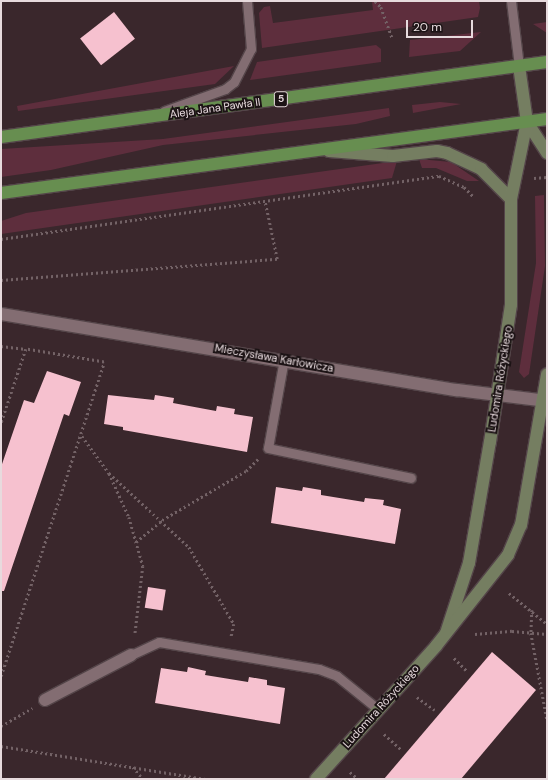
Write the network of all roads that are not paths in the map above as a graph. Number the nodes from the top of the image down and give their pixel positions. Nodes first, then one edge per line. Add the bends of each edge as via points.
1 (247, 1) edge
2 (511, 1) edge
3 (547, 62) edge
4 (519, 66) junction
5 (145, 117) junction
6 (547, 119) edge
7 (527, 122) junction
8 (1, 137) edge
9 (314, 149) junction
10 (547, 153) edge
11 (1, 193) edge
12 (511, 199) junction
13 (1, 314) edge
14 (284, 359) junction
15 (547, 374) edge
16 (497, 396) junction
17 (545, 401) edge
18 (411, 478) dead end
19 (446, 633) junction
20 (131, 655) joint
21 (45, 700) road end
22 (379, 710) junction
23 (316, 779) edge

1 - 5 lane via 251,49 234,82 225,89
2 - 4 lane
3 - 4 main road, Aleja Jana Pawła II / 5
4 - 5 main road, Aleja Jana Pawła II / 5
4 - 7 street
5 - 8 main road, Aleja Jana Pawła II / 5
6 - 7 main road
7 - 9 main road
7 - 10 street
7 - 12 street, Ludomira Różyckiego
9 - 11 main road
9 - 12 street via 393,156 437,151 447,153 481,169
12 - 16 street, Ludomira Różyckiego via 511,305
13 - 14 street, Mieczysława Karłowicza
14 - 16 street, Mieczysława Karłowicza
14 - 18 lane via 268,448
15 - 17 street, Ludomira Różyckiego
16 - 17 street, Mieczysława Karłowicza
16 - 19 street, Ludomira Różyckiego via 469,563
17 - 19 street, Ludomira Różyckiego via 522,525 508,555
19 - 22 street, Ludomira Różyckiego
20 - 21 street
20 - 22 lane via 158,642 320,669 337,676
22 - 23 street, Ludomira Różyckiego

